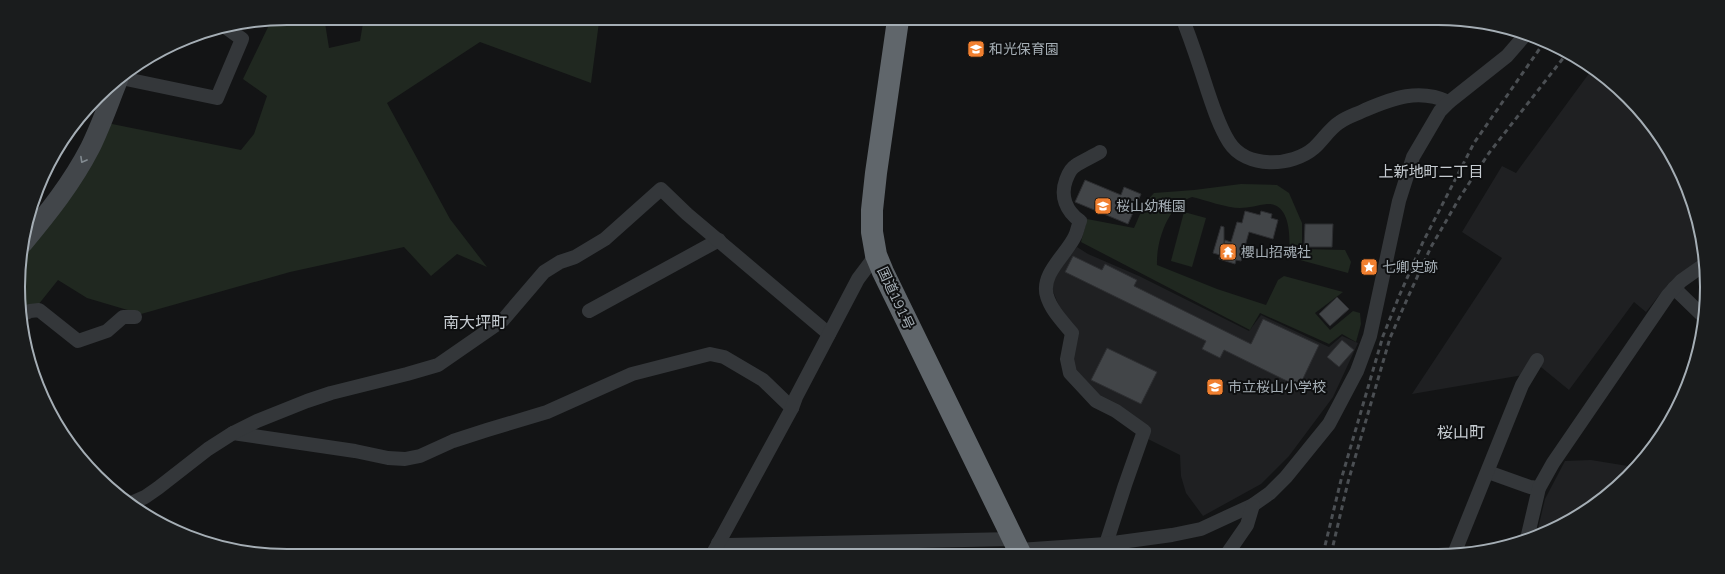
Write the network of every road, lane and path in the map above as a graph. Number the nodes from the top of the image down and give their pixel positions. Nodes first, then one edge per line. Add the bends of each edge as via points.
1 (897, 25) edge
2 (1185, 25) dead end
3 (231, 31) edge
4 (1522, 39) edge
5 (128, 79) edge
6 (114, 90) edge
7 (1449, 102) junction
8 (1100, 152) dead end
9 (30, 234) edge
10 (719, 240) junction
11 (876, 255) junction
12 (1699, 269) edge
13 (1674, 288) junction
14 (589, 311) dead end
15 (1699, 312) edge
16 (27, 313) edge
17 (135, 317) dead end
18 (829, 334) junction
19 (1537, 360) dead end
20 (792, 408) junction
21 (233, 433) junction
22 (1488, 472) junction
23 (1539, 488) junction
24 (136, 501) edge
25 (1253, 505) junction
26 (1528, 533) edge
27 (1106, 544) junction
28 (884, 548) edge
29 (1018, 548) edge
30 (1457, 548) edge
31 (715, 549) edge
32 (1230, 549) edge

1 - 11 highway, 国道191号 via 872,210
2 - 7 street via 1217,116 1230,143 1242,155 1254,160 1284,160 1305,154 1339,122 1398,97 1436,96
3 - 5 street via 242,40 217,98
4 - 7 street via 1507,56
6 -> 9 main road via 79,168 53,207
7 - 25 street via 1440,111 1413,157 1399,201 1370,336 1346,394 1329,424 1307,453 1270,493
8 - 27 street via 1070,171 1064,189 1065,202 1073,216 1080,221 1075,236 1054,267 1046,287 1047,297 1072,333 1067,359 1070,373 1096,401 1116,411 1144,431
10 - 14 street
10 - 18 street
10 - 21 street via 661,189 605,239 544,272 503,320 438,364 307,401
11 - 18 street via 858,280
11 - 29 highway, 国道191号
12 - 13 street
13 - 15 street
13 - 23 street via 1602,390
16 - 17 street via 39,310 78,341 106,331 123,317
18 - 20 street
19 - 22 street via 1522,385
20 - 21 street via 763,380 724,357 710,354 632,374 547,412 453,441 420,456 405,459
20 - 31 street
21 - 24 street via 208,448 158,488
22 - 23 street
22 - 30 street
23 - 26 street
25 - 27 street via 1201,529
25 - 32 street via 1247,525
27 - 29 street
28 - 29 street
28 - 31 street via 728,545

